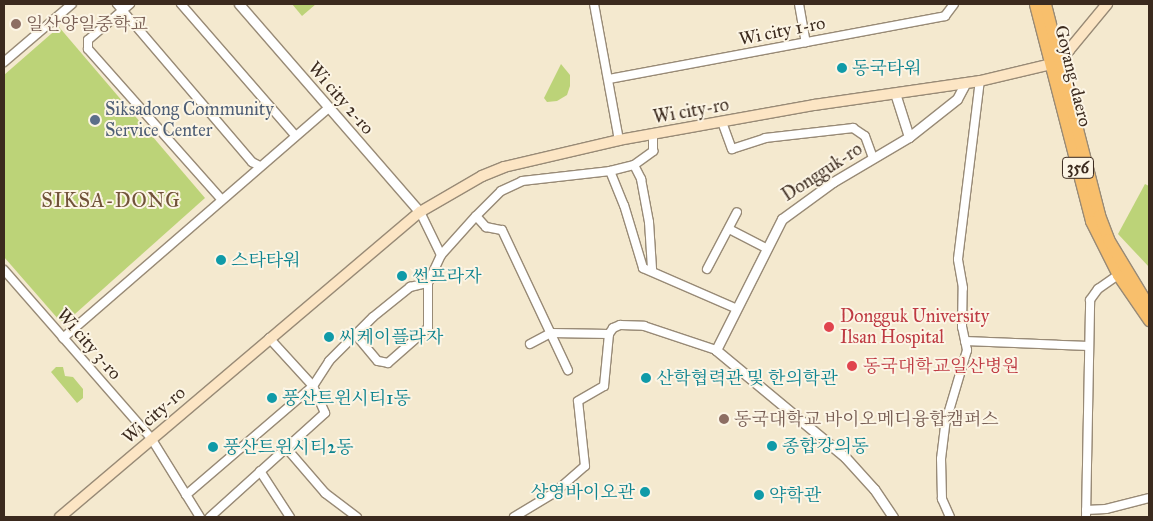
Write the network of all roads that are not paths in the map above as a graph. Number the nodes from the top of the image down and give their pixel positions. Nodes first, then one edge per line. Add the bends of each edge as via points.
1 (72, 4) edge
2 (117, 4) edge
3 (130, 4) edge
4 (181, 4) edge
5 (239, 4) edge
6 (594, 4) edge
7 (798, 4) edge
8 (954, 4) edge
9 (1035, 4) edge
10 (1045, 4) edge
11 (1106, 4) edge
12 (123, 10) junction
13 (806, 42) junction
14 (1055, 61) junction
15 (4, 62) edge
16 (609, 79) junction
17 (980, 81) junction
18 (966, 82) junction
19 (894, 93) junction
20 (327, 109) junction
21 (722, 122) junction
22 (653, 134) junction
23 (295, 135) junction
24 (909, 136) junction
25 (619, 140) junction
26 (873, 158) junction
27 (634, 164) junction
28 (260, 166) junction
29 (610, 171) junction
30 (221, 199) junction
31 (420, 212) junction
32 (737, 212) dead end
33 (476, 216) junction
34 (729, 229) junction
35 (766, 248) junction
36 (441, 255) junction
37 (652, 269) junction
38 (708, 269) dead end
39 (4, 270) edge
40 (1118, 275) junction
41 (428, 282) junction
42 (1149, 307) edge
43 (735, 308) junction
44 (1149, 320) edge
45 (551, 333) junction
46 (355, 334) junction
47 (609, 334) junction
48 (63, 338) junction
49 (269, 338) junction
50 (965, 341) junction
51 (530, 344) dead end
52 (1089, 346) junction
53 (716, 350) junction
54 (568, 370) dead end
55 (313, 386) junction
56 (152, 438) junction
57 (288, 450) junction
58 (260, 471) junction
59 (186, 495) junction
60 (1149, 498) edge
61 (1086, 514) edge
62 (60, 517) edge
63 (200, 517) edge
64 (210, 517) edge
65 (290, 517) edge
66 (357, 517) edge
67 (514, 517) edge
68 (893, 517) edge
69 (950, 517) edge

1 - 15 street
2 - 12 street
3 - 12 street
4 - 23 street
5 - 20 street, Wi city 2-ro
6 - 16 street
7 - 13 street
8 - 13 street, Wi city 1-ro via 945,16
9 - 14 main road, Goyang-daero / 356
10 - 14 main road, Goyang-daero
11 - 14 main road via 1069,50
12 - 28 street via 252,162
12 - 30 street via 88,40 88,49
13 - 16 street, Wi city 1-ro
14 - 17 main road, Wi city-ro
14 - 40 main road, Goyang-daero / 356 via 1091,220
14 - 42 main road, Goyang-daero via 1108,239
16 - 25 street
17 - 18 main road, Wi city-ro
17 - 50 street via 958,259
18 - 19 main road, Wi city-ro
18 - 24 street, Dongguk-ro via 957,99
19 - 21 main road, Wi city-ro
19 - 24 street
20 - 23 street
20 - 31 street, Wi city 2-ro
21 - 22 main road, Wi city-ro
21 - 26 street via 732,149 765,138 854,128 865,136
22 - 25 main road, Wi city-ro
22 - 27 street via 653,151
23 - 28 street
24 - 26 street, Dongguk-ro
25 - 31 main road, Wi city-ro via 504,167 463,186
26 - 35 street, Dongguk-ro via 782,219
27 - 29 street
27 - 37 street via 641,179
28 - 30 street
29 - 33 street via 522,181 501,191
29 - 37 street via 643,268
30 - 48 street
31 - 36 street
31 - 49 main road, Wi city-ro
32 - 34 street
33 - 36 street
33 - 45 street via 486,227 502,230
34 - 35 street
34 - 38 street
35 - 43 street, Dongguk-ro
36 - 41 street
37 - 43 street
39 - 48 street, Wi city 3-ro
40 - 44 main road, Goyang-daero / 356
40 - 52 street via 1098,289 1090,300
41 - 46 street via 410,287
41 - 46 street via 428,328 388,363 378,361
43 - 53 street, Dongguk-ro
45 - 47 street
45 - 51 street
45 - 54 street
46 - 55 street via 329,361
47 - 53 street via 620,324 644,326
47 - 67 street via 604,386 578,401 584,466 554,493
48 - 56 street, Wi city 3-ro
49 - 55 street
49 - 56 main road, Wi city-ro
50 - 52 street
50 - 69 street via 968,350 946,422 941,459 942,498
52 - 61 street
53 - 68 street via 845,457 874,489
55 - 57 street via 325,412
55 - 59 street
56 - 59 street, Wi city 3-ro
56 - 62 main road, Wi city-ro
57 - 58 street
57 - 66 street via 325,493
58 - 64 street
58 - 65 street
59 - 63 street, Wi city 3-ro
60 - 61 street

